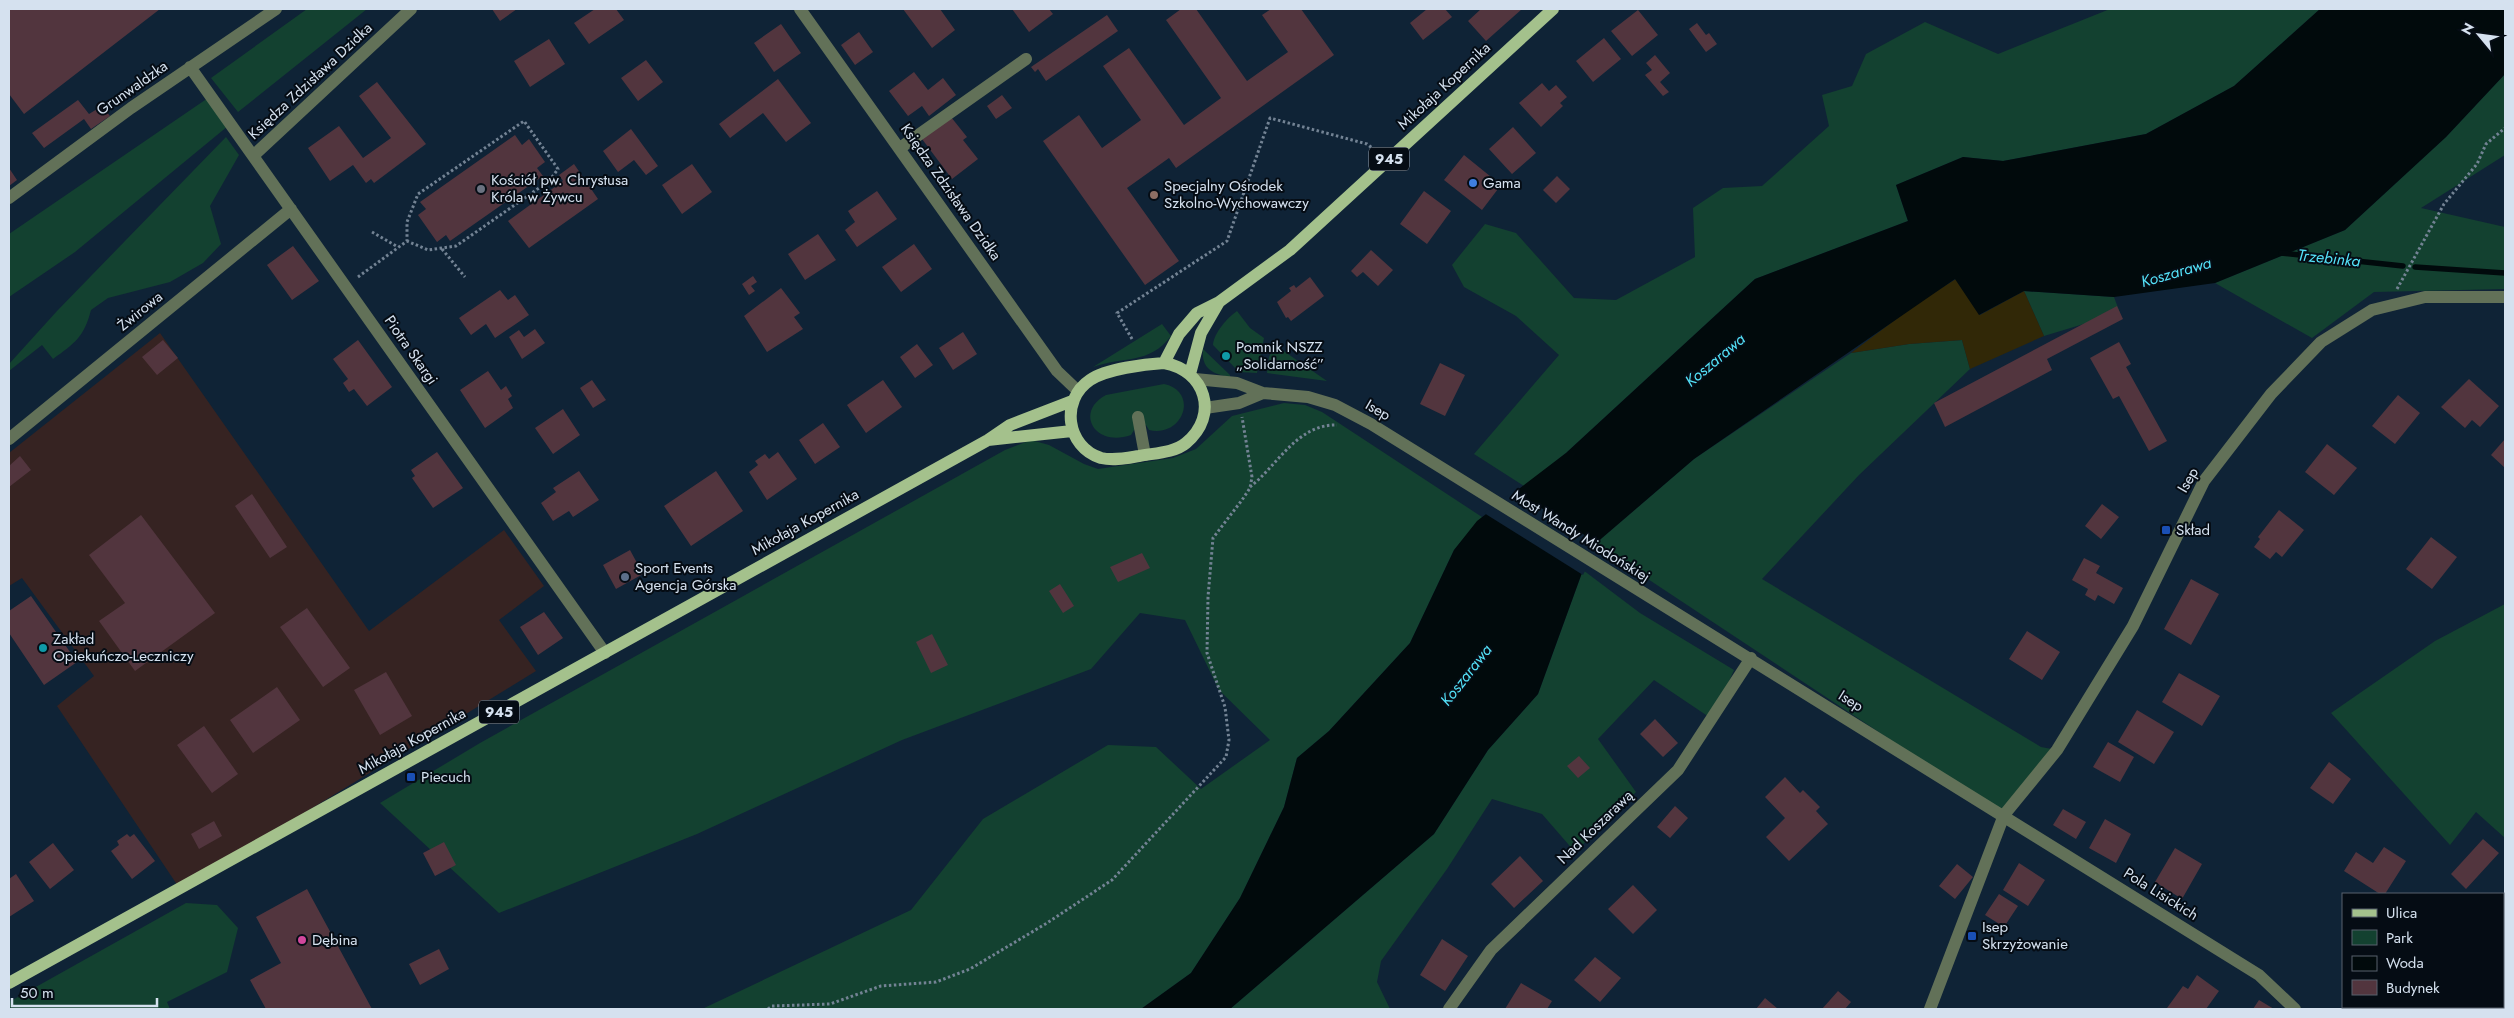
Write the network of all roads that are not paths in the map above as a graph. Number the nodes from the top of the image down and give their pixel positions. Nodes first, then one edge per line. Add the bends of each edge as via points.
1 (276, 9) edge
2 (412, 9) edge
3 (800, 9) edge
4 (1553, 9) edge
5 (1026, 59) dead end
6 (190, 67) junction
7 (900, 148) junction
8 (253, 156) junction
9 (9, 198) edge
10 (291, 209) junction
11 (2505, 297) edge
12 (1219, 302) junction
13 (1164, 363) junction
14 (1193, 376) junction
15 (1263, 393) junction
16 (1075, 396) junction
17 (1205, 408) junction
18 (1138, 417) dead end
19 (1072, 431) junction
20 (9, 439) edge
21 (988, 440) junction
22 (1144, 455) junction
23 (1466, 484) joint
24 (1680, 616) joint
25 (605, 653) junction
26 (1751, 658) junction
27 (2004, 815) junction
28 (9, 983) edge
29 (1450, 1009) edge
30 (1930, 1009) edge
31 (2295, 1009) edge

1 - 6 street, Grunwaldzka
2 - 8 street, Księdza Zdzisława Dzidka
3 - 7 street, Księdza Zdzisława Dzidka
4 - 12 main road, Mikołaja Kopernika / 945 via 1290,250
5 - 7 street
6 - 8 street, Piotra Skargi
6 - 9 street, Grunwaldzka
7 - 16 street, Księdza Zdzisława Dzidka
8 - 10 street, Piotra Skargi
10 - 20 street, Żwirowa
10 - 25 street, Piotra Skargi
11 - 27 street, Isep via 2425,297 2372,310 2321,342 2271,394 2204,481 2133,626 2057,750
12 - 13 main road, Mikołaja Kopernika / 945 via 1197,313 1180,334
12 - 14 main road, Mikołaja Kopernika / 945 via 1201,334
13 - 14 main road
13 - 16 main road, 945 via 1098,375 1084,384
14 - 15 street, Isep via 1237,383
14 - 17 main road via 1203,395
15 - 17 street, Isep via 1239,403
15 - 23 street, Isep via 1299,395 1335,405
16 - 19 main road via 1070,418
16 - 21 main road, Mikołaja Kopernika / 945 via 1010,425
17 - 22 main road via 1198,429 1186,443
18 - 22 street
19 - 21 main road, Mikołaja Kopernika / 945
19 - 22 main road via 1085,450 1099,457 1117,459
21 - 25 main road, Mikołaja Kopernika / 945
23 - 24 street, Most Wandy Miodońskiej
24 - 26 street, Isep
25 - 28 main road, Mikołaja Kopernika / 945
26 - 27 street, Isep
26 - 29 street, Nad Koszarawą via 1678,770 1491,950
27 - 30 street, Isep
27 - 31 street, Pola Lisickich via 2259,974

